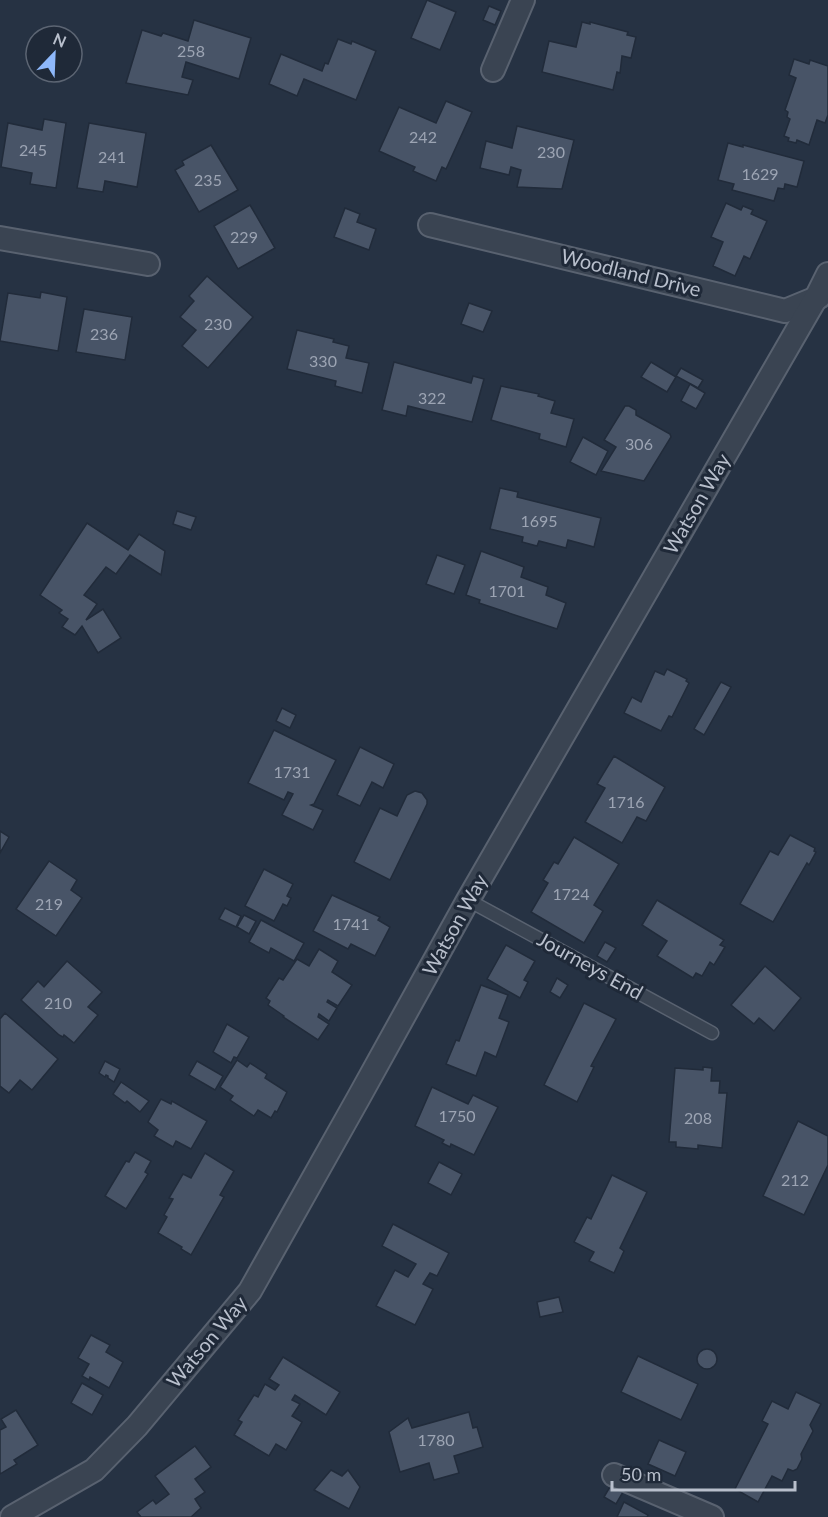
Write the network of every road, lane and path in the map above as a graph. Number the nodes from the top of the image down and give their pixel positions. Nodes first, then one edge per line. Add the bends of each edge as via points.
1 (524, 0) edge
2 (493, 70) dead end
3 (430, 225) dead end
4 (0, 238) edge
5 (148, 264) dead end
6 (828, 274) edge
7 (823, 299) edge
8 (468, 900) junction
9 (712, 1033) dead end
10 (614, 1475) dead end
11 (12, 1517) edge
12 (712, 1517) edge

1 - 2 street
3 - 7 street, Woodland Drive via 785,311
4 - 5 street
6 - 7 street, Watson Way
7 - 8 street, Watson Way
8 - 9 lane, Journeys End
8 - 11 street, Watson Way via 250,1291 137,1426 93,1470
10 - 12 street

